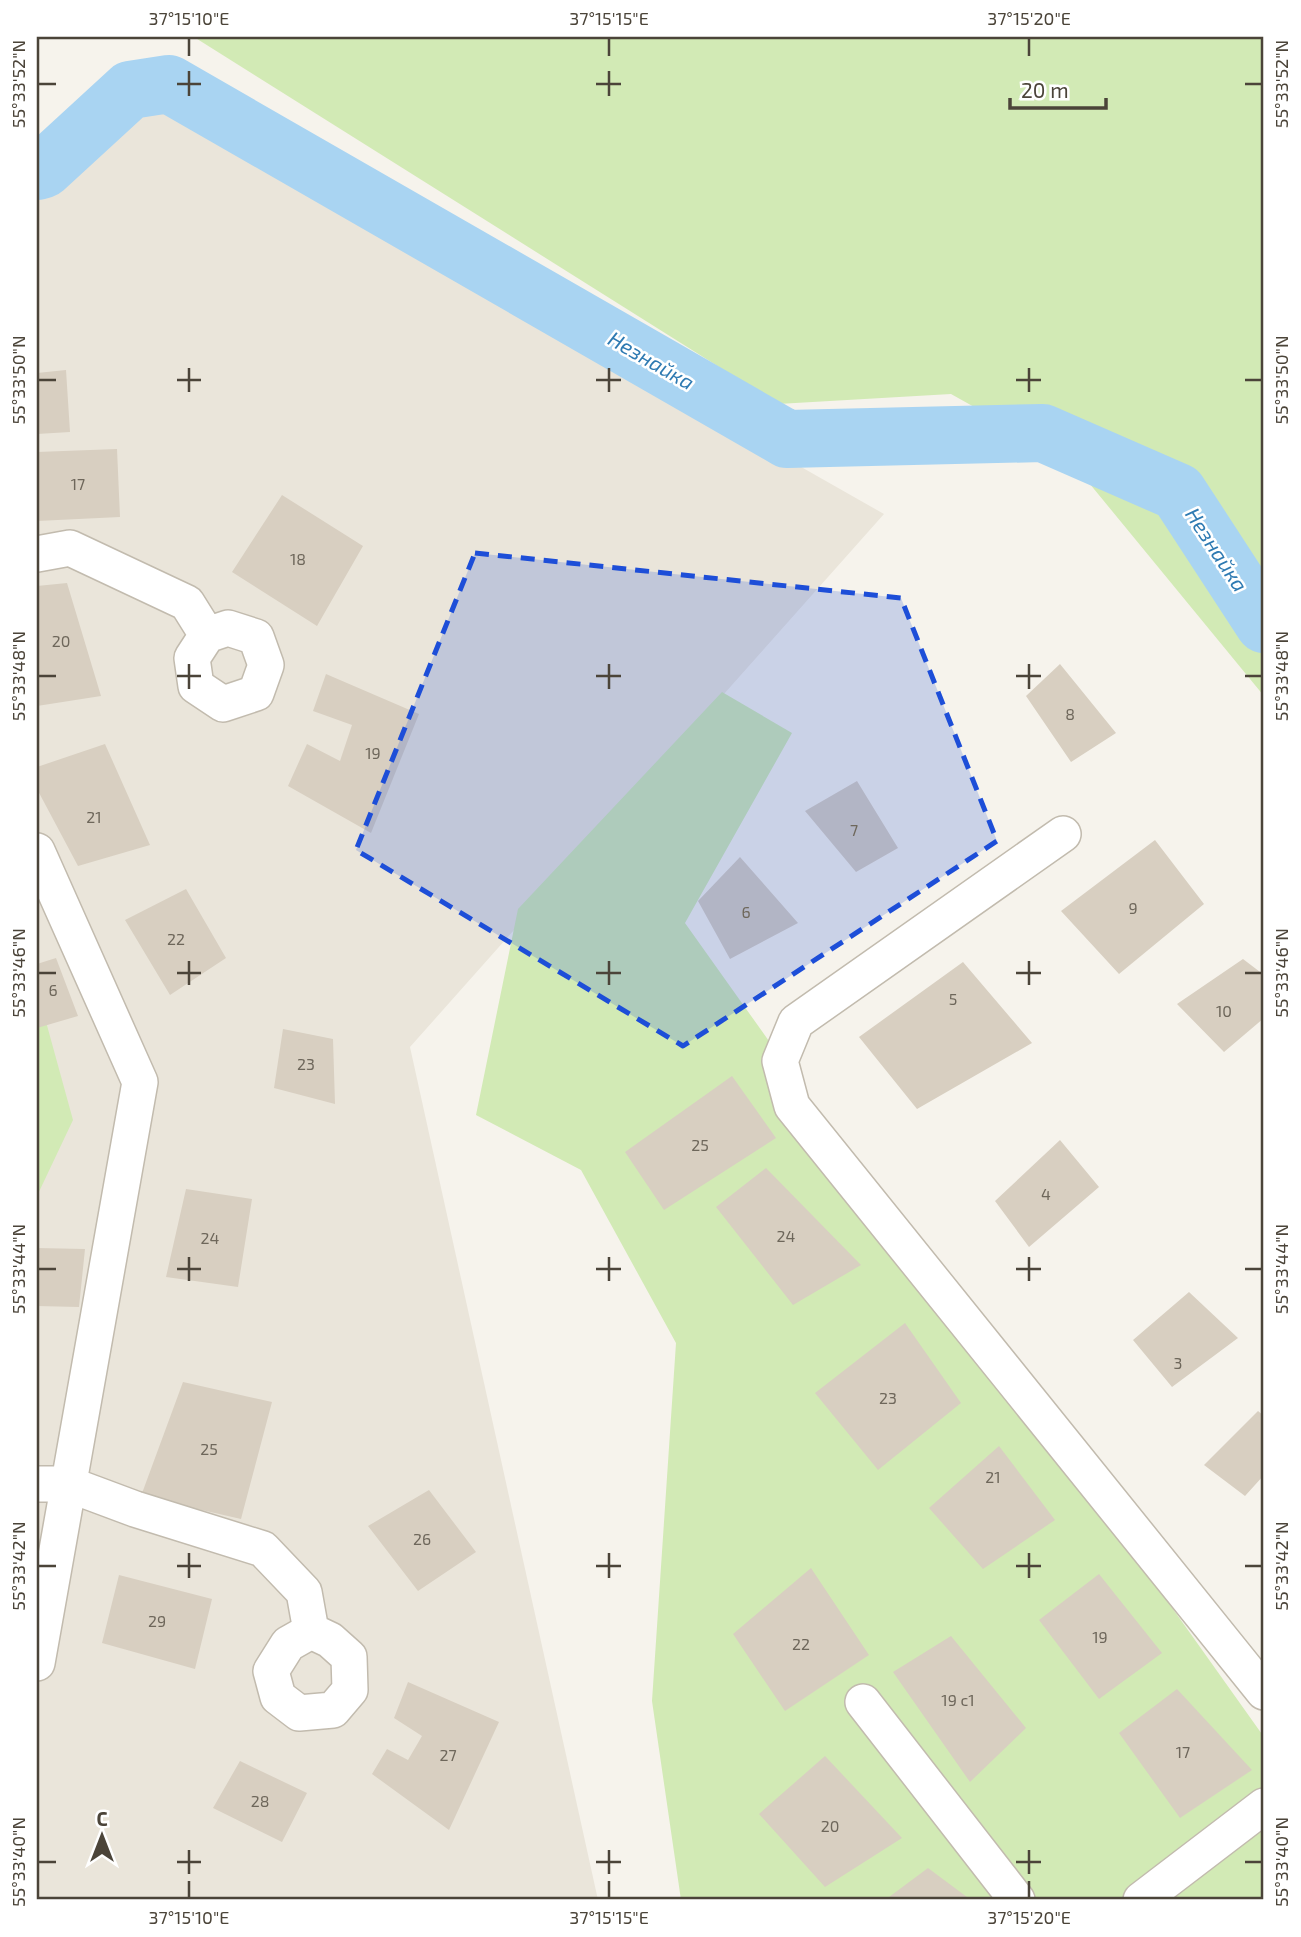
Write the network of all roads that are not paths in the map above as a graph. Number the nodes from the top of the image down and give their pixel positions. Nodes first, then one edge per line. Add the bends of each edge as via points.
1 (37, 554) edge
2 (207, 635) dead end
3 (1063, 834) dead end
4 (37, 851) edge
5 (53, 1484) edge
6 (311, 1631) dead end
7 (37, 1663) edge
8 (1264, 1692) edge
9 (863, 1702) dead end
10 (1264, 1806) edge
11 (1017, 1900) edge
12 (1141, 1900) edge

1 - 2 street via 70,548 187,603
3 - 8 street via 796,1022 780,1061 792,1106
4 - 5 street via 139,1082
5 - 6 street via 263,1549 304,1592
5 - 7 street
9 - 11 street
10 - 12 street

